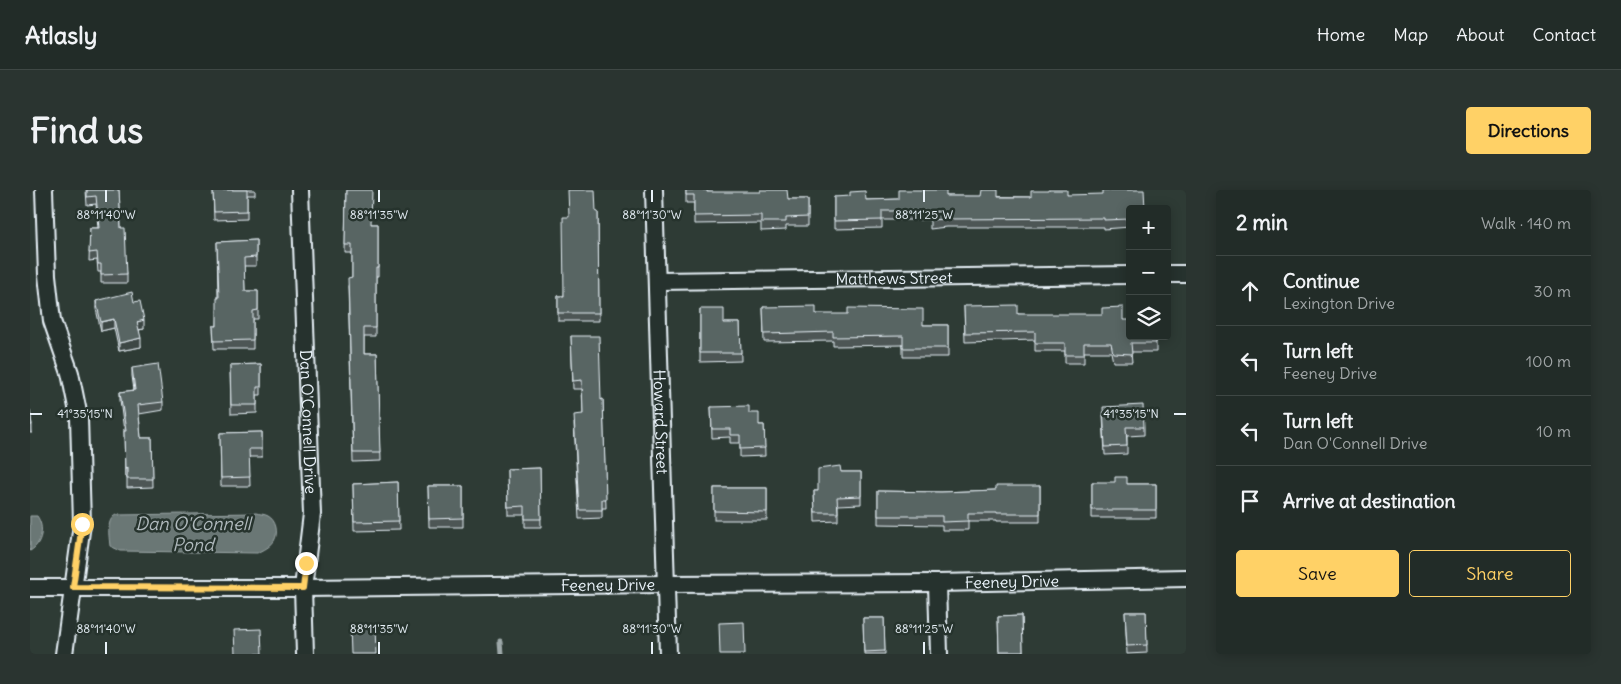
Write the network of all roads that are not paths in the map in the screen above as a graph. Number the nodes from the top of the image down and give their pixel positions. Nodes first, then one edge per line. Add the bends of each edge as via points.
1 (44, 190) edge
2 (300, 190) edge
3 (654, 190) edge
4 (1171, 274) edge
5 (1186, 274) edge
6 (1126, 275) edge
7 (658, 281) junction
8 (1186, 578) edge
9 (937, 583) junction
10 (666, 584) junction
11 (73, 587) junction
12 (30, 588) edge
13 (303, 588) junction
14 (64, 654) edge
15 (306, 654) edge
16 (668, 654) edge
17 (939, 654) edge

1 - 11 street via 52,321 70,373 79,417 82,524
2 - 13 street, Dan O'Connell Drive via 312,514
3 - 7 street, Howard Street
4 - 5 street
6 - 7 street, Matthews Street
7 - 10 street, Howard Street
8 - 9 street, Feeney Drive
9 - 10 street, Feeney Drive
9 - 17 street
10 - 13 street, Feeney Drive
10 - 16 street, Howard Street
11 - 12 street, Feeney Drive
11 - 13 street, Feeney Drive
11 - 14 street
13 - 15 street, Dan O'Connell Drive

